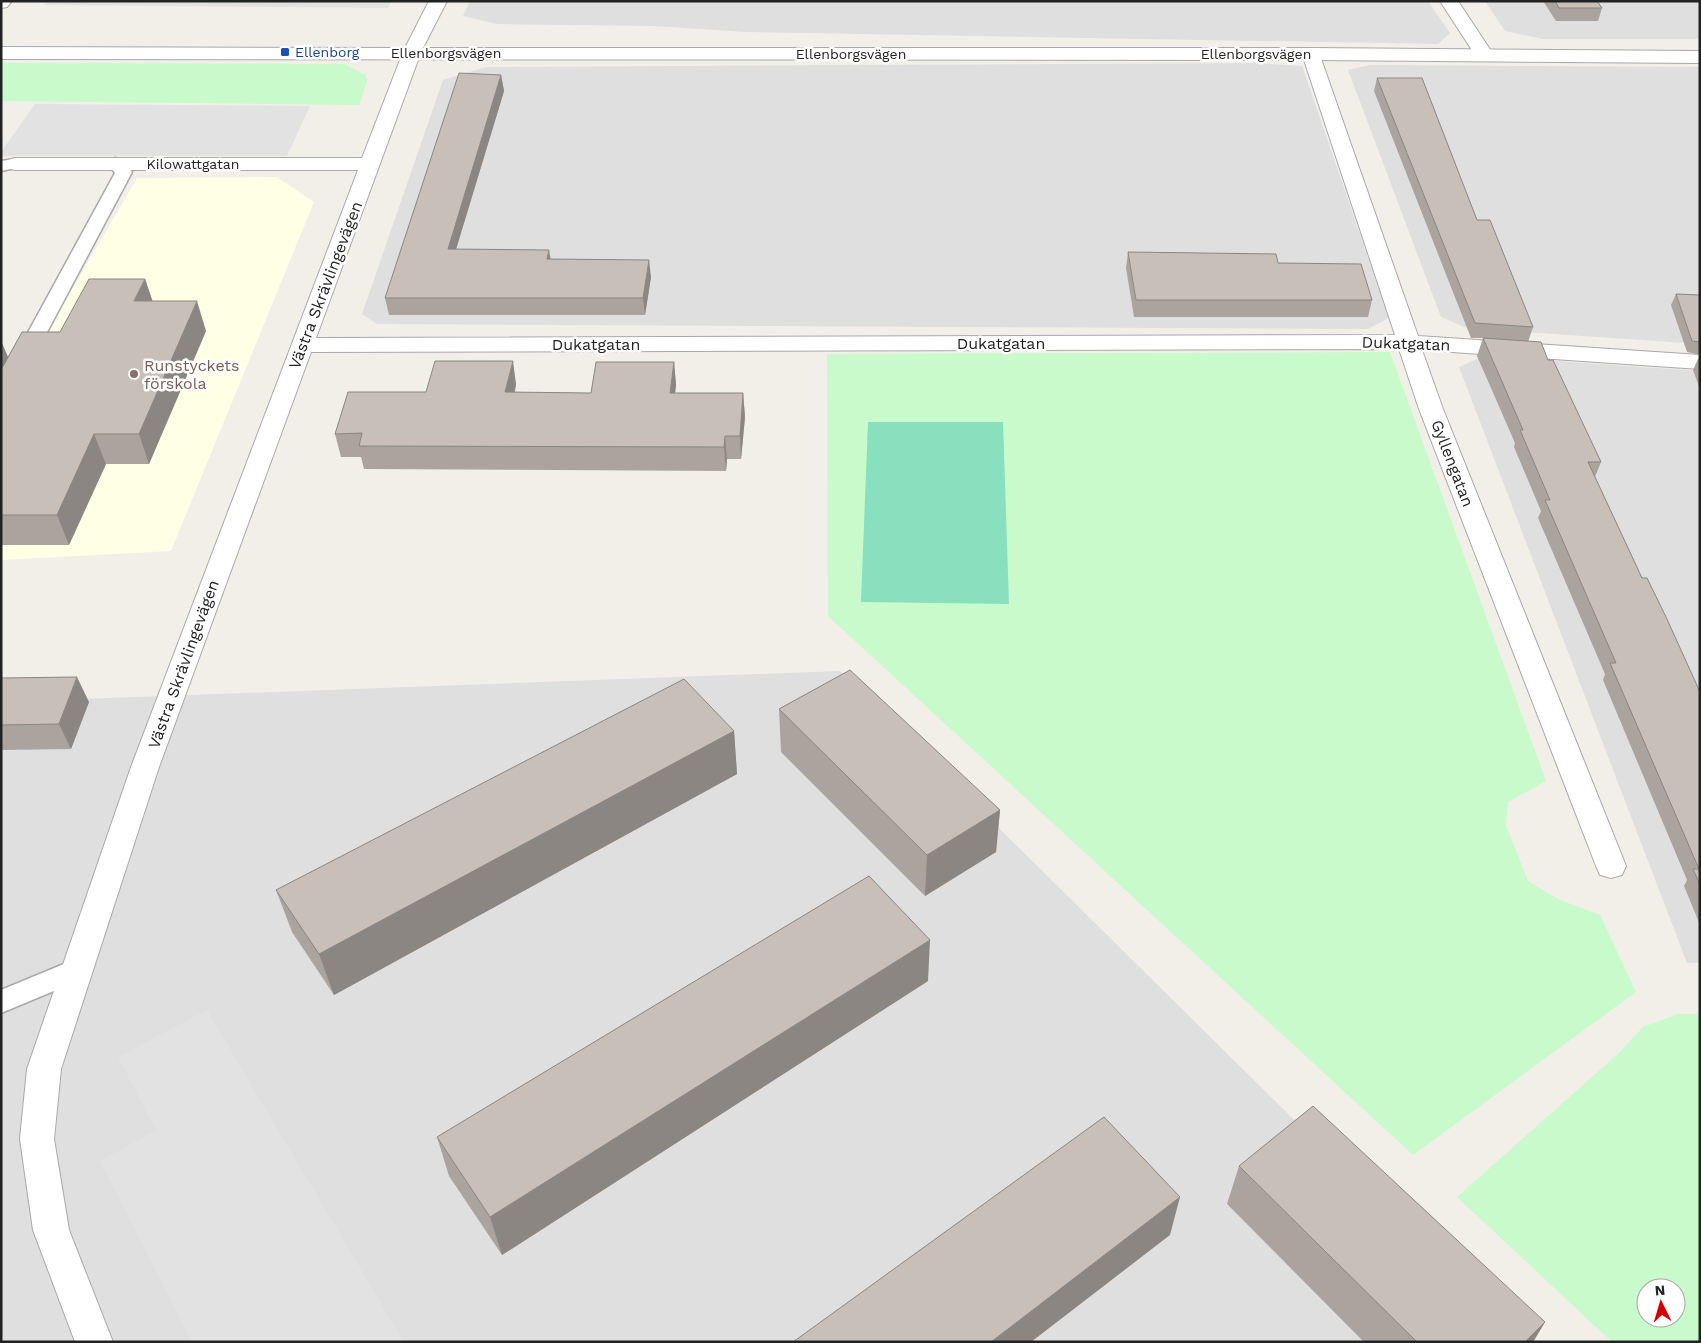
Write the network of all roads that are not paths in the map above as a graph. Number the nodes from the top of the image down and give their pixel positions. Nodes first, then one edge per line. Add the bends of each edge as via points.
1 (438, 1) edge
2 (1449, 1) edge
3 (1, 52) edge
4 (412, 52) junction
5 (1311, 54) junction
6 (1486, 57) junction
7 (1700, 57) edge
8 (115, 164) junction
9 (371, 164) junction
10 (8, 165) edge
11 (1409, 342) junction
12 (301, 344) junction
13 (1700, 362) edge
14 (1, 400) edge
15 (1611, 866) dead end
16 (76, 970) junction
17 (1, 1002) edge
18 (94, 1342) edge

1 - 4 street, Västra Skrävlingevägen
2 - 6 street
3 - 4 street, Ellenborgsvägen
4 - 5 street, Ellenborgsvägen
4 - 9 street, Västra Skrävlingevägen
5 - 6 street, Ellenborgsvägen
5 - 11 street, Gyllengatan
6 - 7 street, Ellenborgsvägen
8 - 9 street, Kilowattgatan
8 - 10 street, Kilowattgatan
8 - 14 lane via 124,172
9 - 12 street, Västra Skrävlingevägen
11 - 12 street, Dukatgatan
11 - 13 street, Dukatgatan
11 - 15 street, Gyllengatan via 1431,408
12 - 16 street, Västra Skrävlingevägen via 145,767
16 - 17 lane
16 - 18 street, Västra Skrävlingevägen via 44,1069 37,1139 51,1230

